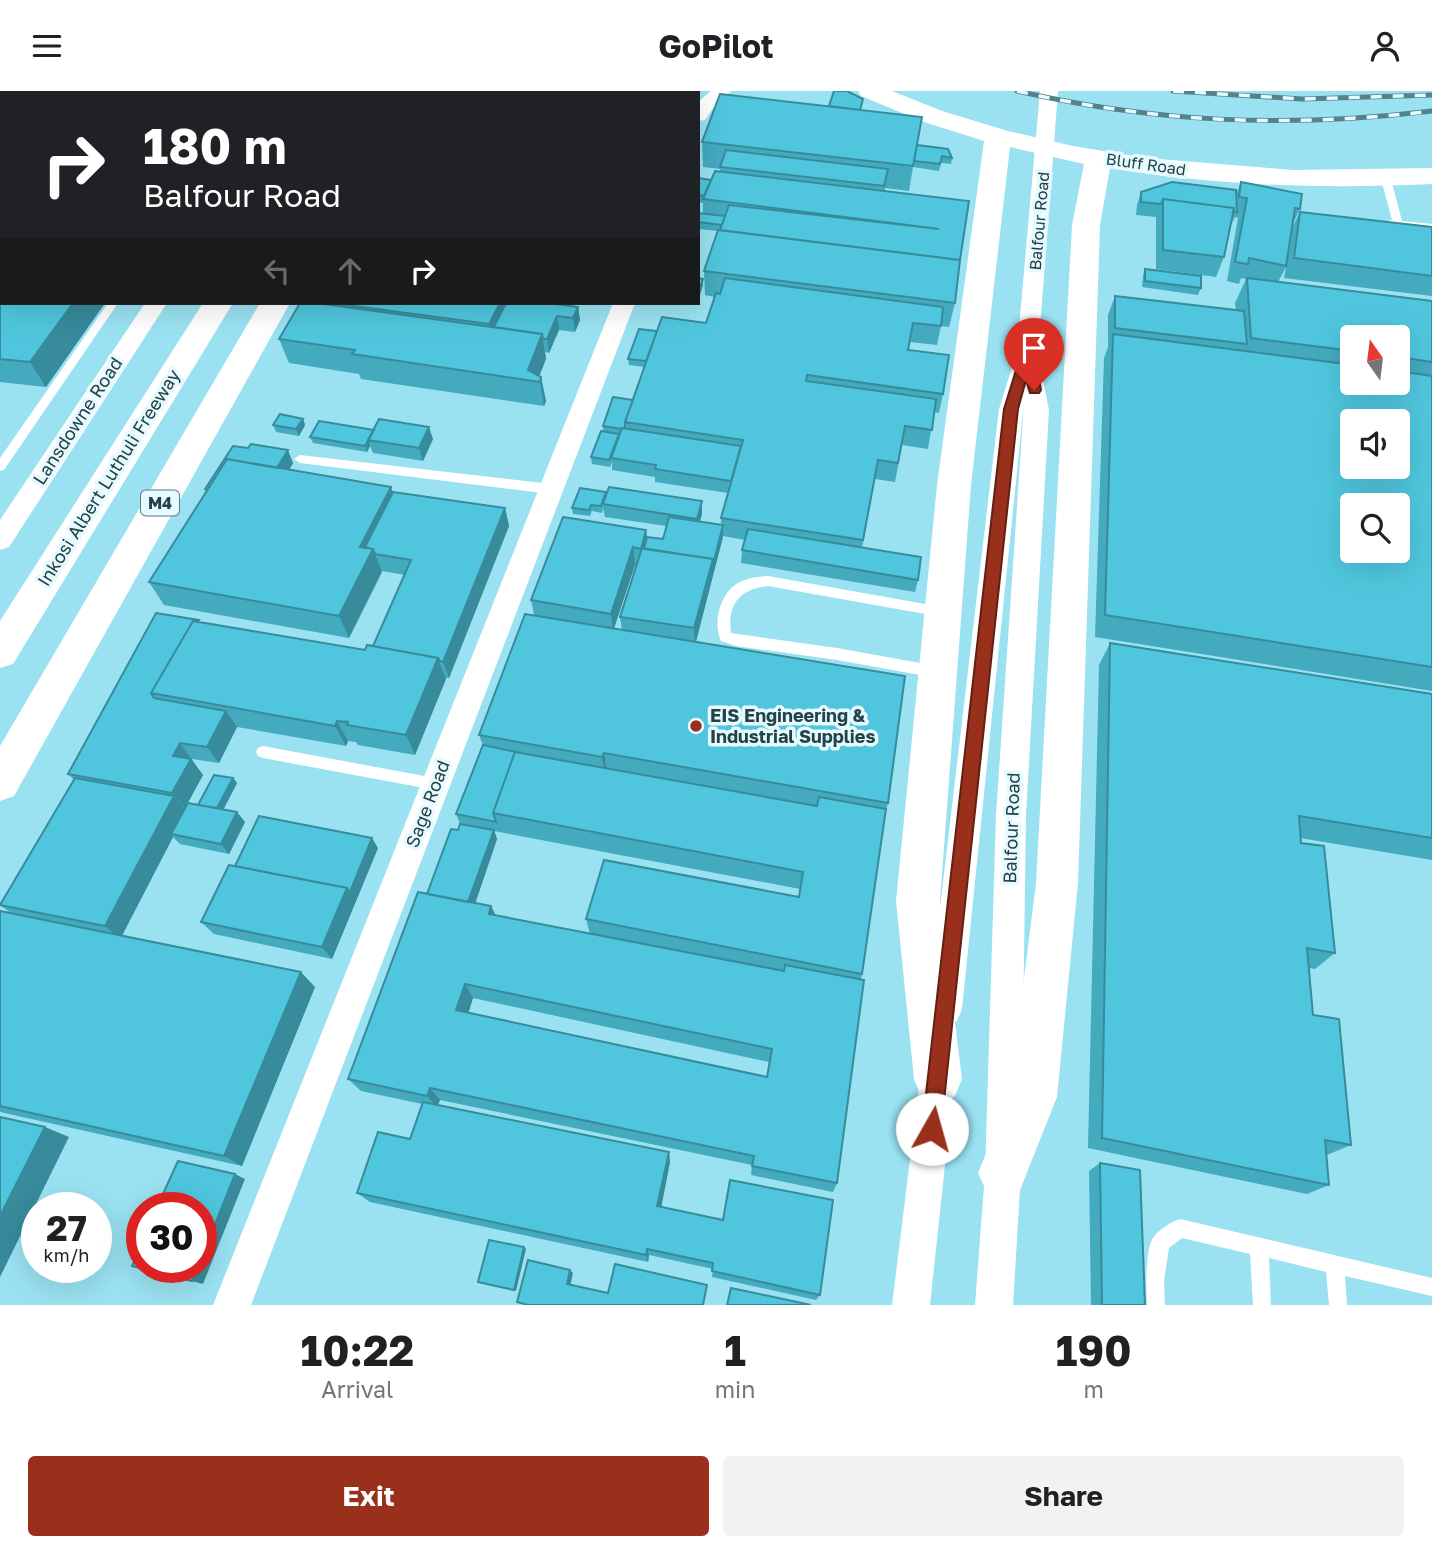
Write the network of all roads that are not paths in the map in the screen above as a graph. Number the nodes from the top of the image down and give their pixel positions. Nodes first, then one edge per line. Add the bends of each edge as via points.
1 (722, 91) edge
2 (870, 91) edge
3 (1049, 91) edge
4 (700, 113) edge
5 (998, 136) junction
6 (1098, 158) junction
7 (1432, 176) edge
8 (1386, 179) junction
9 (1385, 223) edge
10 (1398, 224) junction
11 (1432, 227) edge
12 (112, 305) edge
13 (155, 305) edge
14 (217, 305) edge
15 (274, 305) edge
16 (623, 305) edge
17 (1029, 345) junction
18 (300, 459) dead end
19 (0, 467) edge
20 (551, 489) junction
21 (0, 540) edge
22 (943, 612) junction
23 (0, 653) edge
24 (937, 672) junction
25 (263, 752) dead end
26 (0, 783) edge
27 (435, 784) junction
28 (937, 1079) junction
29 (1003, 1173) junction
30 (1259, 1245) junction
31 (1335, 1263) junction
32 (1432, 1287) edge
33 (232, 1305) edge
34 (911, 1305) edge
35 (994, 1305) edge
36 (1156, 1305) edge
37 (1262, 1305) edge
38 (1338, 1305) edge

1 - 4 street
2 - 5 main road, Bluff Road
3 - 17 street, Balfour Road
5 - 6 main road, Bluff Road
5 - 22 main road via 954,485
6 - 8 main road, Bluff Road via 1253,176
6 - 29 main road via 1086,225 1057,883 1033,1097
7 - 8 main road, Bluff Road
8 - 10 lane
9 - 10 lane
10 - 11 lane
12 - 19 lane
13 - 21 street, Lansdowne Road
14 - 23 main road, Inkosi Albert Luthuli Freeway
15 - 26 main road, M4
16 - 20 street, Sage Road
17 - 28 street, Balfour Road via 1011,409
17 - 29 street, Balfour Road via 1037,410 1011,815
18 - 20 lane
20 - 27 street, Sage Road
22 - 24 main road
22 - 24 lane via 753,582 730,597 723,631 736,641 837,653
24 - 28 main road via 918,901
25 - 27 lane
27 - 33 street, Sage Road
28 - 34 street, Balfour Road
29 - 35 street, Balfour Road
30 - 31 lane
30 - 36 lane via 1180,1228 1160,1243
30 - 37 lane
31 - 32 lane
31 - 38 lane

